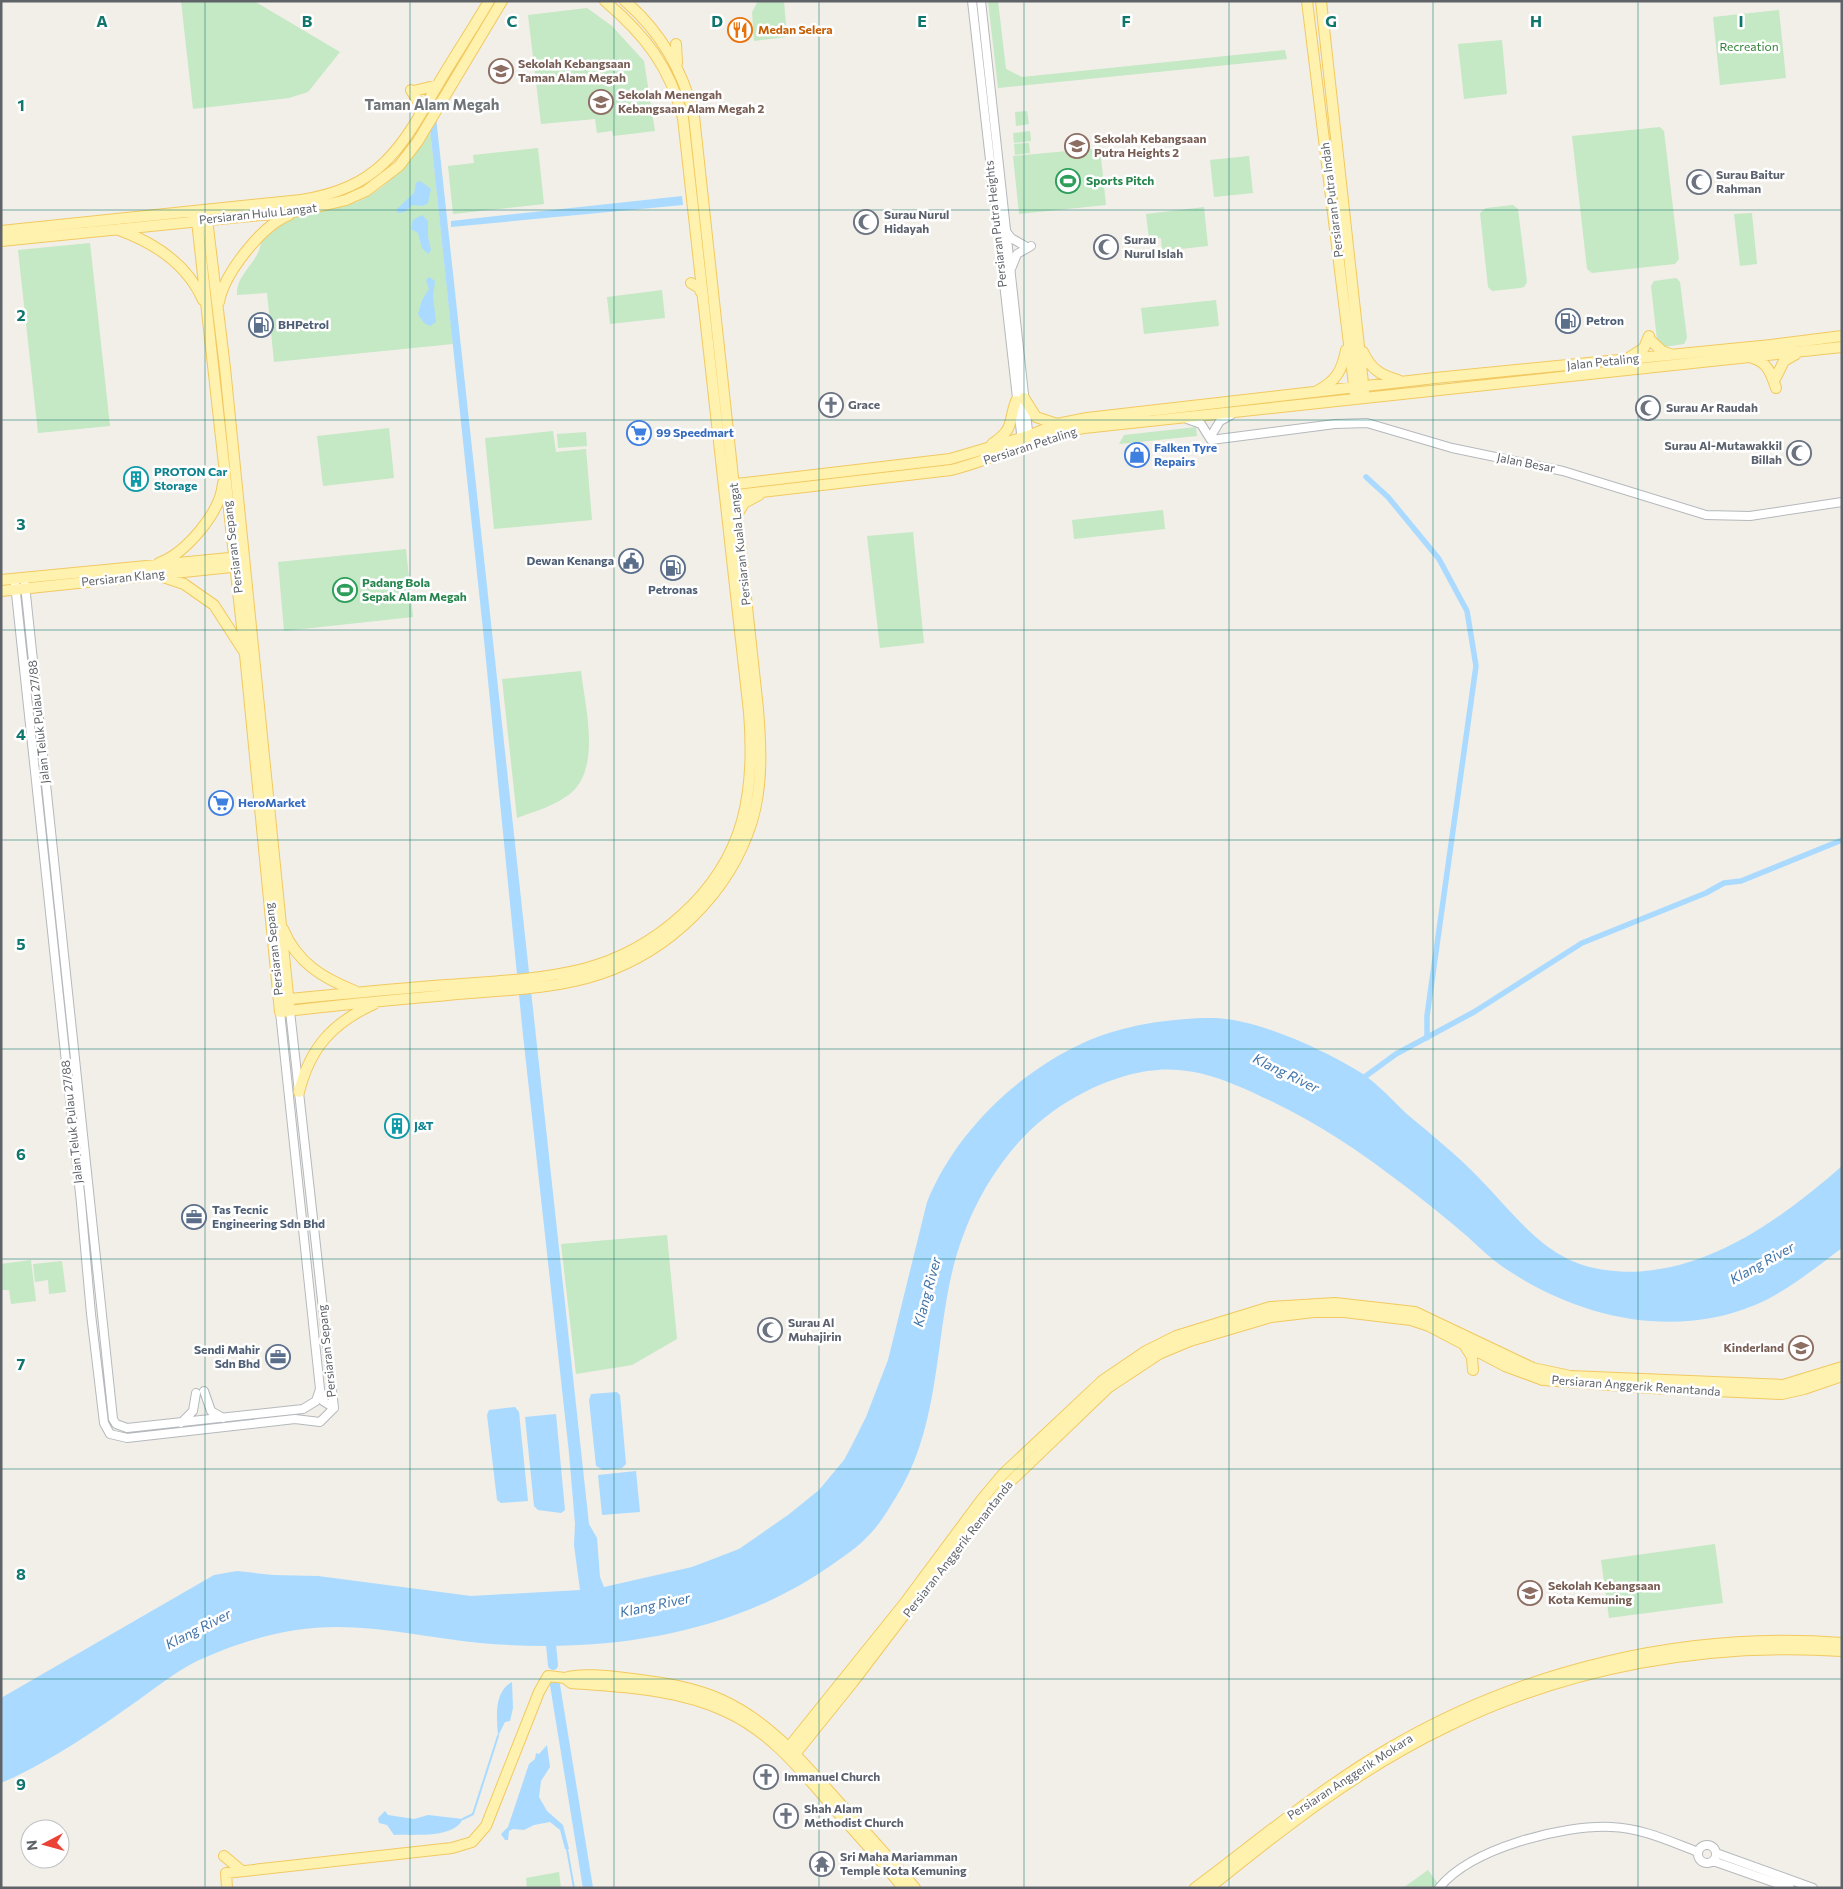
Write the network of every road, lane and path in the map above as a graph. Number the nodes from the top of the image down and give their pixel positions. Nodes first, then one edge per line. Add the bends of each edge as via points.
1 (487, 1) edge
2 (502, 1) edge
3 (512, 1) edge
4 (605, 1) edge
5 (625, 1) edge
6 (972, 1) edge
7 (981, 1) edge
8 (1309, 1) edge
9 (1321, 1) edge
10 (1329, 1) edge
11 (495, 12) junction
12 (1323, 16) junction
13 (647, 44) junction
14 (674, 45) junction
15 (1317, 76) junction
16 (1331, 76) junction
17 (670, 78) junction
18 (438, 85) junction
19 (420, 115) junction
20 (1324, 135) junction
21 (1338, 137) junction
22 (300, 211) junction
23 (202, 216) junction
24 (1004, 228) junction
25 (116, 229) junction
26 (1, 232) edge
27 (1, 241) edge
28 (701, 268) junction
29 (1010, 273) junction
30 (704, 299) junction
31 (206, 308) junction
32 (218, 308) junction
33 (1842, 336) edge
34 (1359, 339) junction
35 (1347, 340) junction
36 (1842, 347) edge
37 (1802, 351) junction
38 (1670, 354) junction
39 (1748, 357) junction
40 (1627, 359) junction
41 (1407, 382) junction
42 (1314, 393) junction
43 (1360, 393) junction
44 (1020, 399) junction
45 (1239, 413) junction
46 (1185, 419) junction
47 (1057, 424) junction
48 (1211, 436) junction
49 (1025, 441) junction
50 (985, 449) junction
51 (731, 459) junction
52 (223, 470) junction
53 (757, 481) junction
54 (730, 490) junction
55 (770, 491) junction
56 (1842, 502) edge
57 (737, 515) junction
58 (240, 562) junction
59 (147, 571) junction
60 (19, 578) junction
61 (1, 580) edge
62 (20, 589) junction
63 (1, 591) edge
64 (245, 654) junction
65 (748, 661) junction
66 (254, 706) junction
67 (280, 922) junction
68 (513, 985) junction
69 (357, 992) junction
70 (284, 999) junction
71 (382, 1001) junction
72 (285, 1012) junction
73 (300, 1092) junction
74 (1285, 1310) junction
75 (326, 1337) junction
76 (315, 1338) junction
77 (1460, 1341) junction
78 (1495, 1361) junction
79 (1842, 1367) edge
80 (1842, 1376) edge
81 (320, 1389) junction
82 (334, 1408) junction
83 (225, 1419) junction
84 (179, 1424) junction
85 (986, 1502) junction
86 (1842, 1643) edge
87 (1842, 1651) edge
88 (569, 1677) junction
89 (764, 1726) junction
90 (805, 1735) junction
91 (790, 1753) junction
92 (807, 1767) junction
93 (1698, 1852) junction
94 (224, 1856) dead end
95 (1714, 1856) junction
96 (242, 1871) junction
97 (228, 1888) edge
98 (904, 1888) edge
99 (915, 1888) edge
100 (1195, 1888) edge
101 (1209, 1888) edge
102 (1439, 1888) edge
103 (1790, 1888) edge
104 (1813, 1888) edge

1 - 18 main road, Persiaran Hulu Langat
2 - 11 main road, Persiaran Hulu Langat
3 - 11 main road
4 - 13 main road, Persiaran Kuala Langat
5 - 14 main road, Persiaran Kuala Langat via 658,36
6 - 44 street, Persiaran Putra Heights
7 - 24 street, Persiaran Putra Heights
8 - 15 main road, Persiaran Putra Indah
9 - 12 main road, Persiaran Putra Indah
10 - 12 main road
11 - 22 main road, Persiaran Hulu Langat via 418,141 399,166 375,186 357,195 324,207
12 - 16 main road, Persiaran Putra Indah
13 - 14 main road
13 - 17 main road, Persiaran Kuala Langat
14 - 17 main road
14 - 51 main road, Persiaran Kuala Langat via 678,70 696,124
15 - 16 main road via 1323,100 1328,104 1331,100
15 - 20 main road, Persiaran Putra Indah
16 - 21 main road, Persiaran Putra Indah
17 - 28 main road, Persiaran Kuala Langat via 683,118
18 - 19 main road, Persiaran Hulu Langat
18 - 19 main road via 412,90 418,99
19 - 23 main road, Persiaran Hulu Langat via 400,148 368,177 348,188 318,197
20 - 21 main road via 1329,113 1333,116
20 - 35 main road, Persiaran Putra Indah
21 - 34 main road, Persiaran Putra Indah
22 - 23 main road, Persiaran Hulu Langat
22 - 32 main road via 272,224 251,245 224,288
23 - 25 main road, Persiaran Hulu Langat
23 - 26 main road, Persiaran Hulu Langat
23 - 31 main road, Persiaran Sepang
23 - 32 main road, Persiaran Sepang
24 - 29 street, Persiaran Putra Heights
24 - 29 street via 1008,236 1028,246 1017,254
25 - 27 main road, Persiaran Hulu Langat
25 - 31 main road via 145,241 173,259 196,287
28 - 30 main road, Persiaran Kuala Langat
28 - 30 main road via 701,273 692,283 699,288
29 - 44 street, Persiaran Putra Heights
30 - 54 main road, Persiaran Kuala Langat
31 - 52 main road, Persiaran Sepang
32 - 58 main road, Persiaran Sepang
33 - 38 main road, Jalan Petaling
34 - 41 main road via 1366,359 1375,370 1386,377
34 - 43 main road, Persiaran Putra Indah
35 - 42 main road via 1340,373
35 - 43 main road, Persiaran Putra Indah
36 - 37 main road, Jalan Petaling
37 - 39 main road, Jalan Petaling
37 - 39 main road via 1784,361 1775,384 1765,364
38 - 40 main road, Jalan Petaling
38 - 40 main road via 1649,337 1644,348
39 - 43 main road, Jalan Petaling
40 - 41 main road, Jalan Petaling
41 - 43 main road, Jalan Petaling
42 - 43 main road, Persiaran Petaling
42 - 47 main road, Persiaran Petaling
43 - 45 main road, Persiaran Petaling
44 - 47 main road via 1036,417
44 - 49 street, Persiaran Putra Heights
44 - 50 main road via 1011,425 1000,439
45 - 46 main road, Persiaran Petaling
45 - 48 street via 1220,421
46 - 48 street via 1201,424
46 - 49 main road, Persiaran Petaling via 1072,430
47 - 49 main road, Persiaran Petaling
48 - 56 street, Jalan Besar via 1211,440 1367,423 1452,448 1552,468 1706,515 1750,516
49 - 50 main road, Persiaran Petaling
49 - 55 main road, Persiaran Petaling via 950,470
50 - 53 main road, Persiaran Petaling via 950,459
51 - 53 main road via 739,472
51 - 54 main road, Persiaran Kuala Langat
52 - 58 main road, Persiaran Sepang
52 - 59 main road via 222,491 202,528 170,558
53 - 54 main road, Persiaran Petaling
54 - 55 main road, Persiaran Petaling
54 - 57 main road, Persiaran Kuala Langat
54 - 65 main road, Persiaran Kuala Langat
55 - 57 main road via 746,501
57 - 65 main road, Persiaran Kuala Langat
58 - 59 main road, Persiaran Klang
58 - 64 main road, Persiaran Sepang
58 - 66 main road, Persiaran Sepang
59 - 60 main road, Persiaran Klang
59 - 62 main road, Persiaran Klang
59 - 64 main road via 175,580 208,600 222,615
60 - 61 main road, Persiaran Klang
60 - 62 street, Jalan Teluk Pulau 27/88
62 - 63 main road, Persiaran Klang
62 - 82 street, Jalan Teluk Pulau 27/88 via 90,1314 104,1423 110,1434 122,1438 295,1419 320,1422
62 - 84 street, Jalan Teluk Pulau 27/88 via 111,1412 116,1424 127,1428
64 - 66 main road, Persiaran Sepang
65 - 68 main road, Persiaran Kuala Langat via 760,738 759,781 751,822 725,877 700,910 648,953 598,975
66 - 67 main road, Persiaran Sepang
66 - 70 main road, Persiaran Sepang
67 - 69 main road via 294,949 313,970
67 - 70 main road, Persiaran Sepang
68 - 69 main road
68 - 71 main road
69 - 70 main road
70 - 72 main road, Persiaran Sepang
71 - 72 main road
71 - 73 main road via 350,1016 326,1037 308,1063
72 - 73 street, Persiaran Sepang
72 - 76 street, Persiaran Sepang
73 - 75 street, Persiaran Sepang
74 - 77 main road, Persiaran Anggerik Renantanda via 1344,1312 1411,1320
74 - 79 main road, Persiaran Anggerik Renantanda via 1335,1303 1415,1312 1533,1368 1570,1376 1782,1385
74 - 85 main road, Persiaran Anggerik Renantanda via 1190,1341 1136,1368 1085,1408
75 - 76 street
75 - 82 street, Persiaran Sepang
76 - 81 street, Persiaran Sepang
77 - 78 main road, Persiaran Anggerik Renantanda
77 - 78 main road via 1471,1353 1473,1370 1483,1362
78 - 80 main road, Persiaran Anggerik Renantanda via 1552,1381 1759,1393 1792,1392
81 - 82 street, Persiaran Sepang via 323,1401
81 - 83 street, Jalan Teluk Pulau 27/88 via 316,1401 308,1408
83 - 84 street, Jalan Teluk Pulau 27/88
83 - 84 street via 211,1411 200,1392 191,1415
85 - 90 main road, Persiaran Anggerik Renantanda
85 - 90 main road, Persiaran Anggerik Renantanda via 968,1517
86 - 100 main road, Persiaran Anggerik Mokara via 1744,1642 1663,1651 1591,1665 1503,1694 1428,1727 1388,1749 1317,1796
87 - 101 main road, Persiaran Anggerik Mokara via 1745,1650 1630,1664 1568,1679 1513,1699 1447,1726 1356,1779
88 - 89 main road via 627,1679 690,1688 721,1700
88 - 91 main road via 571,1683 674,1694 707,1704 747,1723
88 - 96 main road via 548,1676 494,1810 477,1838 465,1846
89 - 90 main road via 791,1738
89 - 91 main road
90 - 91 main road
90 - 92 main road
91 - 92 main road
91 - 98 main road
92 - 99 main road
93 - 95 street via 1701,1861 1707,1863
93 - 95 street via 1702,1846 1708,1845
93 - 102 street via 1646,1832 1611,1827 1579,1828 1500,1848 1461,1868
94 - 96 main road
95 - 103 street
95 - 104 street
96 - 97 main road via 226,1873

